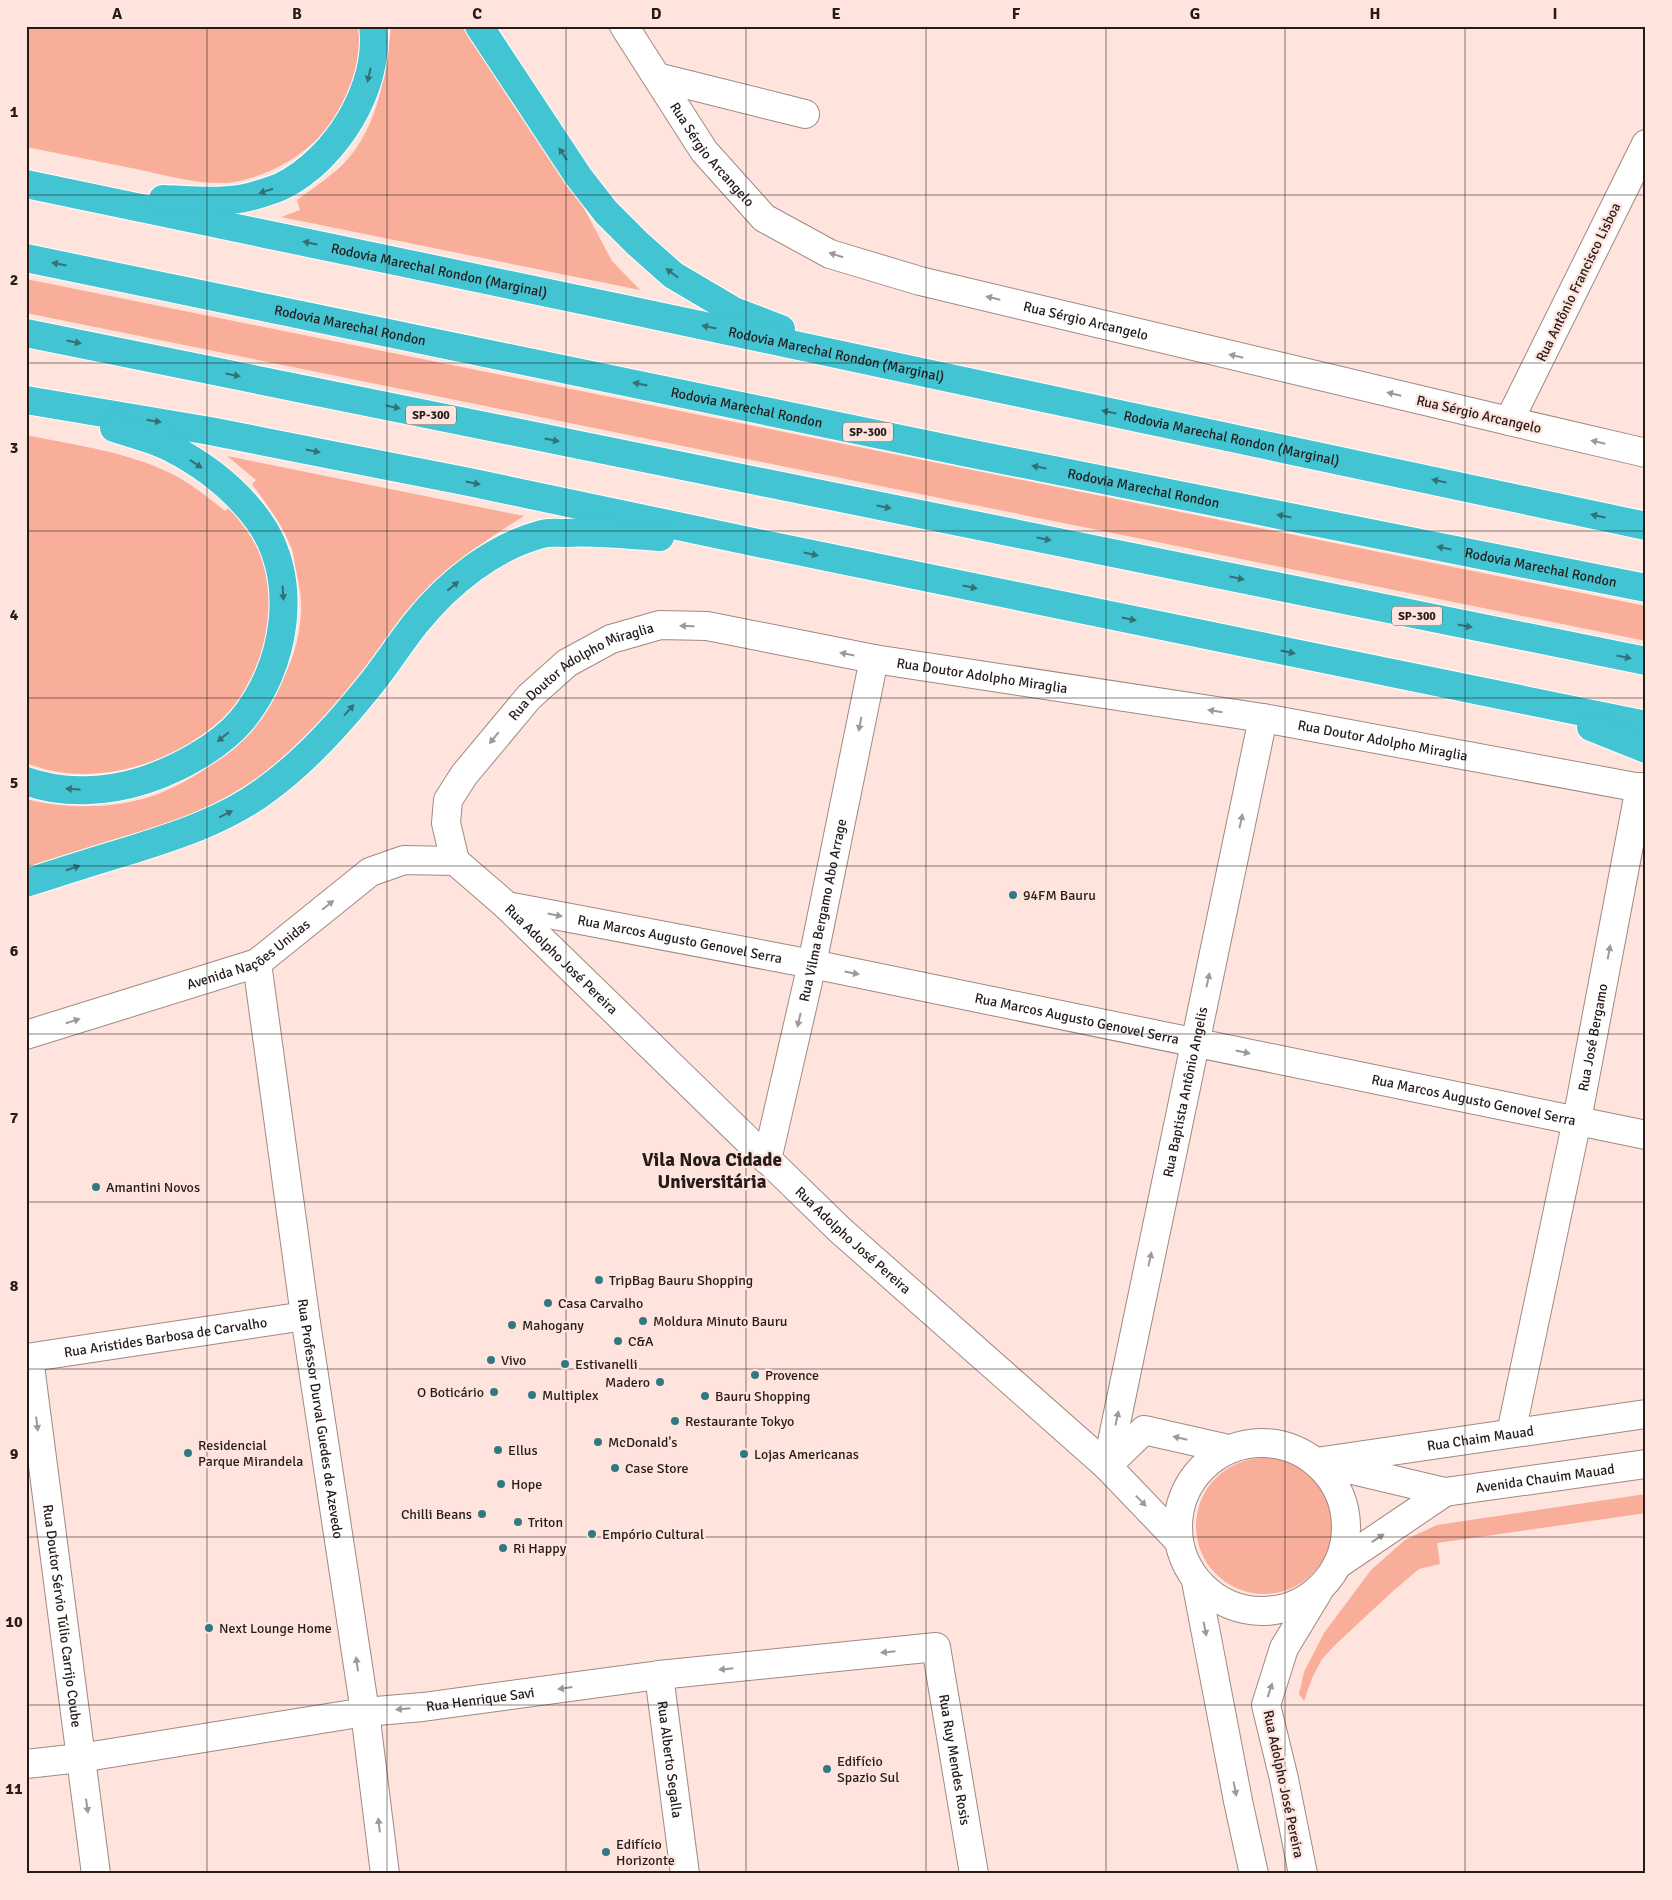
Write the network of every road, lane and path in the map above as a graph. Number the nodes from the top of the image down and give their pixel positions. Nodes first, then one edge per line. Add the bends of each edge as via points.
1 (373, 26) edge
2 (479, 26) edge
3 (624, 26) edge
4 (657, 77) junction
5 (805, 114) dead end
6 (1646, 144) edge
7 (26, 184) edge
8 (70, 193) junction
9 (26, 258) edge
10 (26, 333) edge
11 (859, 359) junction
12 (31, 401) edge
13 (1509, 421) junction
14 (1646, 453) edge
15 (1646, 526) edge
16 (763, 544) junction
17 (1646, 588) edge
18 (874, 659) junction
19 (1646, 662) edge
20 (1529, 702) junction
21 (1263, 718) junction
22 (1646, 725) edge
23 (1646, 749) edge
24 (26, 781) edge
25 (1643, 788) edge
26 (455, 861) junction
27 (26, 883) edge
28 (507, 906) junction
29 (258, 963) junction
30 (812, 964) junction
31 (26, 1035) edge
32 (1195, 1042) junction
33 (1577, 1120) junction
34 (1646, 1135) edge
35 (767, 1160) junction
36 (305, 1316) junction
37 (27, 1358) edge
38 (1646, 1414) edge
39 (1512, 1433) junction
40 (1228, 1449) junction
41 (1316, 1462) junction
42 (1646, 1464) edge
43 (1107, 1466) junction
44 (1446, 1492) junction
45 (1177, 1538) junction
46 (1337, 1565) junction
47 (1196, 1581) junction
48 (1321, 1588) junction
49 (936, 1647) joint
50 (659, 1675) junction
51 (364, 1712) junction
52 (80, 1758) junction
53 (26, 1764) edge
54 (96, 1874) edge
55 (386, 1874) edge
56 (685, 1874) edge
57 (974, 1874) edge
58 (1254, 1874) edge
59 (1303, 1874) edge

1 -> 8 highway via 372,60 365,91 352,116 336,142 320,158 281,186 252,196 221,201
11 -> 2 highway via 734,311 673,275 644,250 606,212 578,176
3 - 4 street, Rua Sérgio Arcangelo
4 - 5 street
13 -> 4 street, Rua Sérgio Arcangelo via 920,281 830,254 764,218 704,151
6 - 13 street, Rua Antônio Francisco Lisboa
7 - 8 highway, Rodovia Marechal Rondon (Marginal)
11 -> 8 highway, Rodovia Marechal Rondon (Marginal)
17 -> 9 highway, Rodovia Marechal Rondon / SP-300 via 983,456
10 -> 19 highway, SP-300
15 -> 11 highway, Rodovia Marechal Rondon (Marginal)
12 -> 16 highway via 230,434
12 -> 24 highway via 170,447 235,494 259,521 274,549 282,576 284,607 275,660 256,702 240,722 205,751 158,776 110,788 66,789
14 -> 13 street, Rua Sérgio Arcangelo
16 -> 20 highway
27 -> 16 highway via 207,823 267,790 302,761 335,726 444,592 479,564 515,544 544,534 588,532
21 -> 18 street, Rua Doutor Adolpho Miraglia
18 -> 26 street, Rua Doutor Adolpho Miraglia via 707,626 660,625 611,639 567,663 529,697 464,775 448,800 446,823
18 -> 30 street, Rua Vilma Bergamo Abo Arrage
20 - 22 highway
20 - 23 highway
21 - 25 street, Rua Doutor Adolpho Miraglia
32 -> 21 street, Rua Baptista Antônio Angelis
33 -> 25 street, Rua José Bergamo
26 - 28 street, Rua Adolpho José Pereira
29 -> 26 street, Avenida Nações Unidas via 370,872 404,860
28 -> 30 street, Rua Marcos Augusto Genovel Serra
28 - 35 street, Rua Adolpho José Pereira
31 -> 29 street, Avenida Nações Unidas
29 - 36 street, Rua Professor Durval Guedes de Azevedo
30 -> 32 street, Rua Marcos Augusto Genovel Serra
30 -> 35 street, Rua Vilma Bergamo Abo Arrage
32 -> 33 street, Rua Marcos Augusto Genovel Serra
43 -> 32 street, Rua Baptista Antônio Angelis
33 - 34 street, Rua Marcos Augusto Genovel Serra
33 - 39 street, Rua José Bergamo
35 - 43 street, Rua Adolpho José Pereira via 840,1230
36 - 37 street, Rua Aristides Barbosa de Carvalho
51 -> 36 street, Rua Professor Durval Guedes de Azevedo
37 -> 52 street, Rua Doutor Sérvio Túlio Carrijo Coube
38 - 39 street, Rua Chaim Mauad
39 - 41 street, Rua Chaim Mauad
40 - 41 street via 1249,1442 1272,1442 1294,1448
40 -> 43 street via 1144,1430
40 - 45 street via 1205,1464 1188,1485 1178,1511
41 - 44 street, Avenida Chauim Mauad
41 - 46 street via 1333,1481 1344,1508 1346,1537
42 - 44 street, Avenida Chauim Mauad
43 -> 45 street, Rua Adolpho José Pereira
46 -> 44 street, Avenida Chauim Mauad
45 - 47 street via 1184,1561
46 - 48 street
47 - 48 street via 1217,1600 1243,1610 1271,1611 1298,1604
47 -> 58 street
59 -> 48 street, Rua Adolpho José Pereira via 1266,1705 1284,1648
49 -> 50 street, Rua Henrique Savi
49 - 57 street, Rua Ruy Mendes Rosis
50 -> 51 street, Rua Henrique Savi
50 - 56 street, Rua Alberto Segalla
51 - 52 street, Rua Henrique Savi
55 -> 51 street, Rua Professor Durval Guedes de Azevedo
52 - 53 street, Rua Henrique Savi
52 -> 54 street, Rua Doutor Sérvio Túlio Carrijo Coube

